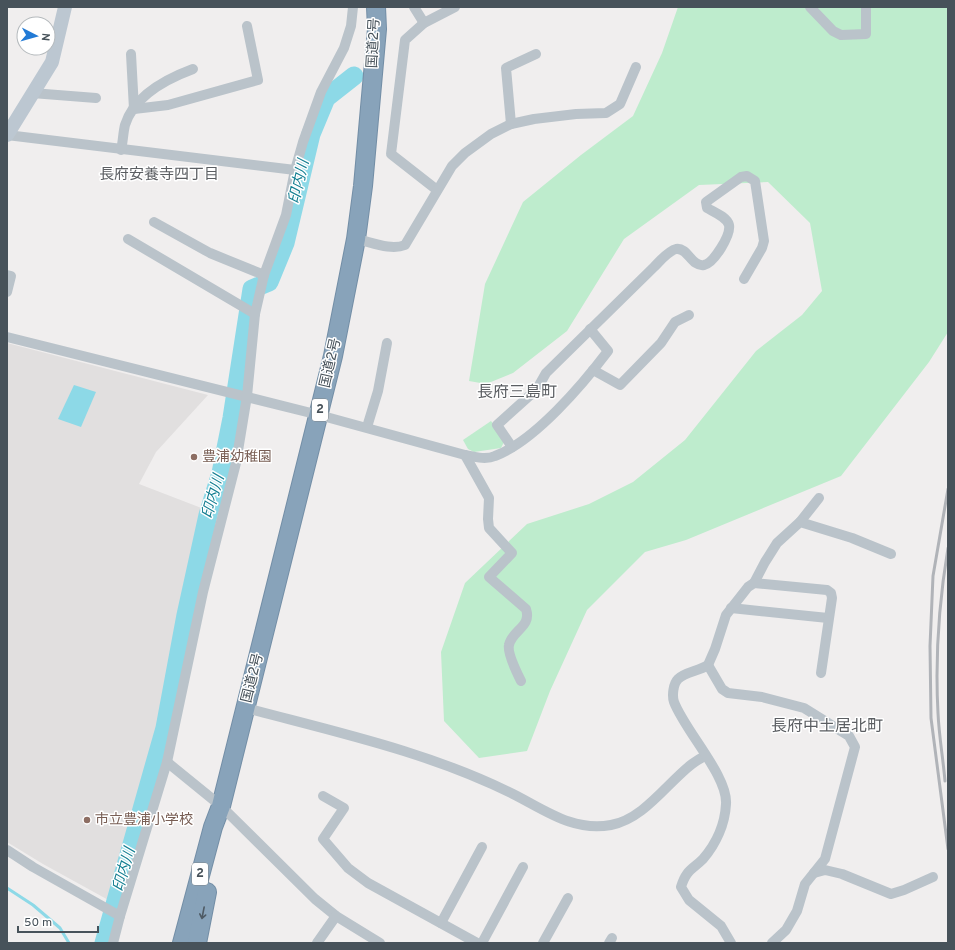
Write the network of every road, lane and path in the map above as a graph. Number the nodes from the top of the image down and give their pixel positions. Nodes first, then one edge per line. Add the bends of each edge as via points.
1 (64, 7) edge
2 (353, 7) edge
3 (376, 7) edge
4 (414, 7) edge
5 (455, 7) edge
6 (810, 7) edge
7 (866, 7) edge
8 (422, 20) junction
9 (247, 26) dead end
10 (131, 54) dead end
11 (536, 54) dead end
12 (636, 67) dead end
13 (193, 69) dead end
14 (32, 93) junction
15 (96, 98) dead end
16 (134, 109) junction
17 (511, 124) junction
18 (7, 136) edge
19 (121, 150) junction
20 (295, 170) junction
21 (437, 190) junction
22 (154, 222) dead end
23 (128, 239) dead end
24 (356, 239) junction
25 (7, 275) edge
26 (744, 279) dead end
27 (262, 282) junction
28 (7, 292) edge
29 (250, 311) junction
30 (689, 315) dead end
31 (590, 329) junction
32 (7, 337) edge
33 (387, 343) dead end
34 (593, 370) junction
35 (242, 395) junction
36 (319, 415) junction
37 (367, 427) junction
38 (512, 447) junction
39 (465, 455) junction
40 (819, 498) dead end
41 (800, 522) junction
42 (891, 554) dead end
43 (754, 583) junction
44 (731, 608) junction
45 (828, 618) junction
46 (708, 666) junction
47 (821, 674) dead end
48 (521, 681) dead end
49 (246, 708) junction
50 (705, 756) junction
51 (167, 762) junction
52 (324, 796) dead end
53 (221, 806) junction
54 (482, 847) dead end
55 (7, 850) edge
56 (523, 867) dead end
57 (814, 873) junction
58 (933, 877) dead end
59 (568, 898) dead end
60 (120, 916) junction
61 (336, 916) junction
62 (441, 923) junction
63 (113, 943) edge
64 (182, 943) edge
65 (197, 943) edge
66 (317, 943) edge
67 (380, 943) edge
68 (477, 943) edge
69 (482, 943) edge
70 (543, 943) edge
71 (731, 943) edge
72 (772, 943) edge

1 - 14 main road via 52,62
2 - 20 street via 351,26 344,48 321,92
3 - 24 highway, 国道2号 / 2 via 363,186
4 - 8 street
5 - 8 street
6 - 7 street via 833,31 841,35 866,34
8 - 21 street via 405,40 391,154
9 - 16 street via 258,80 168,105
10 - 16 street
11 - 17 street via 506,68
12 - 17 street via 620,104 606,113 576,114
13 - 16 street via 176,75 147,94
14 - 15 street
14 - 18 main road
16 - 19 street via 126,124
17 - 21 street via 491,134 465,153 452,166
18 - 19 street
19 - 20 street
20 - 27 street via 286,215
21 - 24 street via 405,245 390,247
22 - 27 street
23 - 29 street
24 - 36 highway, 国道2号 / 2
25 - 28 street via 11,276
26 - 31 street via 764,241 755,181 747,176 741,177 706,202 707,208 725,218 729,231 711,262 704,265 696,264 682,250 676,249
27 - 29 street
29 - 35 street
30 - 34 street via 675,322 661,343 620,385
31 - 34 street via 608,350
31 - 38 street via 546,373 537,389 498,425
32 - 35 street
33 - 37 street via 378,391
34 - 38 street via 540,425
35 - 36 street
35 - 51 street via 236,464 203,592
36 - 37 street
36 - 49 highway, 国道2号 / 2
37 - 39 street
38 - 39 street via 485,458
39 - 48 street via 489,498 489,528 512,553 489,578 526,609 528,616 511,639 508,650
40 - 41 street
41 - 42 street via 852,538
41 - 43 street via 777,543
43 - 44 street
43 - 45 street via 827,590 832,598
44 - 45 street
44 - 46 street via 726,615
45 - 47 street
46 - 50 street via 678,679 674,686 673,701
46 - 57 street via 722,689 728,693 804,708 849,736 855,747 825,860
49 - 50 street via 418,754 512,793 577,825 594,827 627,820 644,808 692,764
49 - 53 highway, 国道2号 / 2
50 - 71 street via 719,777 726,794 726,805 715,844 684,876 681,887 689,900 721,926
51 - 53 street
51 - 60 street
52 - 62 street via 344,808 323,839 348,868
53 - 61 street via 315,899
53 - 64 highway, 国道2号 / 2
53 -> 65 highway, 国道2号 / 2 via 220,829
54 - 62 street
55 - 60 street
56 - 69 street
57 - 58 street via 825,870 842,874 890,894
57 - 72 street via 805,884 797,911 786,930
59 - 70 street
60 - 63 street
61 - 66 street
61 - 67 street
62 - 68 street

